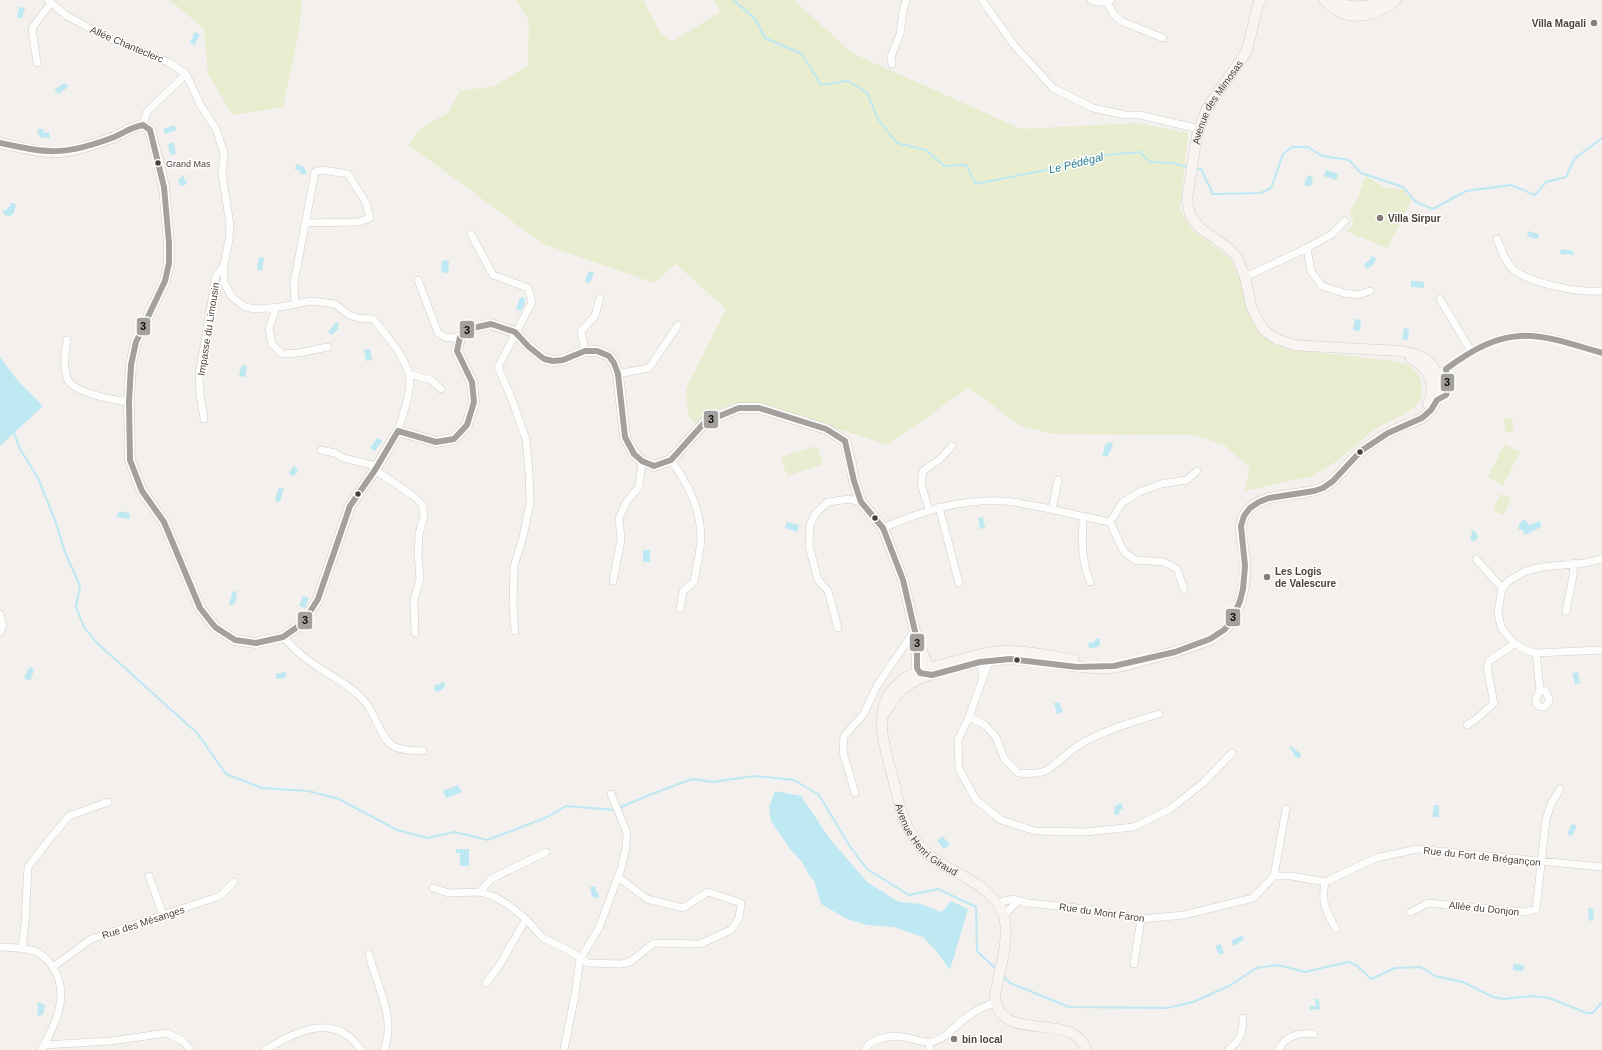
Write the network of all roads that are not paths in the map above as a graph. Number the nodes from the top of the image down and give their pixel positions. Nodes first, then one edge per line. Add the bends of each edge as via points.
1 (906, 0) edge
2 (982, 0) edge
3 (1091, 0) edge
4 (1261, 0) edge
5 (1383, 0) edge
6 (1396, 0) edge
7 (50, 1) edge
8 (1109, 1) edge
9 (1325, 1) edge
10 (1374, 9) junction
11 (1163, 38) dead end
12 (37, 63) dead end
13 (892, 64) dead end
14 (186, 74) junction
15 (143, 125) junction
16 (1199, 130) junction
17 (0, 143) edge
18 (1345, 221) dead end
19 (305, 223) junction
20 (471, 234) dead end
21 (1497, 239) dead end
22 (1307, 248) junction
23 (224, 264) junction
24 (1245, 277) junction
25 (418, 280) dead end
26 (1370, 291) dead end
27 (1602, 291) edge
28 (600, 298) dead end
29 (1440, 299) dead end
30 (294, 304) junction
31 (276, 307) junction
32 (678, 325) dead end
33 (516, 332) junction
34 (460, 337) junction
35 (66, 340) dead end
36 (328, 347) dead end
37 (585, 351) junction
38 (1472, 352) junction
39 (1602, 353) edge
40 (1432, 373) junction
41 (409, 374) junction
42 (618, 374) junction
43 (441, 389) dead end
44 (129, 402) junction
45 (204, 419) dead end
46 (398, 431) junction
47 (952, 446) dead end
48 (321, 450) dead end
49 (671, 460) junction
50 (642, 461) junction
51 (376, 468) junction
52 (1197, 471) dead end
53 (1339, 473) junction
54 (1058, 480) dead end
55 (861, 502) junction
56 (939, 507) junction
57 (1052, 509) junction
58 (929, 510) junction
59 (1083, 517) junction
60 (1110, 522) junction
61 (882, 528) junction
62 (1602, 558) edge
63 (1476, 559) dead end
64 (1574, 563) junction
65 (613, 581) dead end
66 (1090, 582) dead end
67 (959, 583) dead end
68 (1502, 588) junction
69 (1184, 590) dead end
70 (680, 609) dead end
71 (1566, 611) dead end
72 (0, 614) edge
73 (838, 628) dead end
74 (516, 631) dead end
75 (0, 632) edge
76 (415, 633) dead end
77 (916, 635) junction
78 (283, 638) junction
79 (1514, 643) junction
80 (1602, 650) edge
81 (1536, 654) junction
82 (983, 659) junction
83 (925, 674) junction
84 (1540, 690) dead end
85 (1159, 714) dead end
86 (969, 717) junction
87 (1467, 725) dead end
88 (423, 751) dead end
89 (1232, 753) dead end
90 (1560, 789) dead end
91 (855, 793) dead end
92 (611, 794) dead end
93 (108, 802) dead end
94 (1286, 809) dead end
95 (546, 852) dead end
96 (1541, 862) junction
97 (1602, 867) edge
98 (149, 876) dead end
99 (1274, 876) junction
100 (618, 878) junction
101 (234, 882) dead end
102 (1325, 882) junction
103 (433, 888) dead end
104 (480, 892) junction
105 (1018, 901) junction
106 (997, 903) junction
107 (1411, 912) dead end
108 (163, 915) junction
109 (1004, 915) junction
110 (526, 919) junction
111 (1141, 919) junction
112 (1336, 929) dead end
113 (0, 947) edge
114 (22, 948) junction
115 (369, 954) dead end
116 (580, 959) junction
117 (1134, 964) dead end
118 (53, 967) junction
119 (486, 983) dead end
120 (995, 999) junction
121 (1243, 1018) dead end
122 (1314, 1034) dead end
123 (929, 1042) junction
124 (42, 1048) edge
125 (190, 1050) edge
126 (265, 1050) edge
127 (360, 1050) edge
128 (384, 1050) edge
129 (564, 1050) edge
130 (865, 1050) edge
131 (930, 1050) edge
132 (1086, 1050) edge
133 (1228, 1050) edge
134 (1279, 1050) edge

1 - 13 street via 900,34 891,57
2 - 16 street via 1014,45 1053,88 1093,108 1125,115 1140,115
3 - 8 street
4 - 16 street, Avenue des Mimosas via 1243,57 1207,108
5 - 10 street
6 - 10 street via 1388,6
7 - 12 street via 32,28
7 - 14 street, Allée Chanteclerc via 67,16 106,37 170,63
8 - 11 street via 1114,15 1121,21
9 - 10 street via 1344,14 1356,16
14 - 15 street via 147,112
14 - 23 street via 216,129 224,153 222,175 230,224
15 - 17 street via 136,125 120,135 62,152 36,151
15 - 44 street via 150,130 163,181 169,264 165,281 136,342 131,364
16 - 24 street, Avenue des Mimosas via 1187,199 1190,216 1200,228 1228,247 1237,257
18 - 22 street via 1332,234
19 - 19 street via 315,172 322,170 348,174 366,203 370,218 359,222
19 - 30 street via 294,283
20 - 33 street via 493,275 528,288 532,302
21 - 27 street via 1514,270 1527,278 1577,291
22 - 24 street
22 - 26 street via 1311,271 1322,286 1358,295
23 - 31 street via 224,282 232,297 245,307
23 - 45 street, Impasse du Limousin via 216,276 199,375
24 - 40 street via 1255,315 1264,330 1276,339 1294,345 1412,353 1423,358
25 - 34 street via 438,333 447,338
28 - 37 street via 595,316 581,331
29 - 38 street
30 - 31 street
30 - 41 street via 312,301 335,304 349,315 373,319 400,355
31 - 36 street via 269,329 272,344 282,354
32 - 42 street via 649,368
33 - 34 street via 491,324 468,329
33 - 37 street via 544,359 563,360
33 - 74 street via 498,367 526,439 529,472 530,503 514,566 513,608
34 - 46 street via 458,351 472,382 474,402 467,425 454,439 436,442
35 - 44 street via 64,367 67,380 77,389
37 - 42 street via 597,351 609,356
38 - 39 street via 1494,340 1526,334
38 - 40 street
40 - 53 street, Avenue Henri Giraud via 1439,390 1432,409 1421,419 1390,432 1360,452
41 - 43 street via 431,380
41 - 46 street via 409,392
42 - 50 street via 625,437 634,454
44 - 78 street via 130,460 142,491 164,522 200,608 215,627 235,640 256,643
46 - 51 street
47 - 58 street via 940,459 923,471 921,484
48 - 51 street
49 - 50 street via 654,466
49 - 55 street via 705,422 739,408 759,408 826,429 844,441
49 - 70 street via 684,478 696,506 700,540 694,582 683,591
50 - 65 street via 639,487 627,501 619,518 621,540
51 - 76 street via 422,504 424,515 419,534 418,554 420,578 414,601
51 - 78 street via 350,506 318,599 303,623
52 - 60 street via 1187,480 1161,484 1139,492 1122,503
53 - 82 street, Avenue Henri Giraud via 1311,486 1255,497 1244,505 1237,514 1235,527 1239,566 1235,595 1225,619 1205,636 1125,660 1106,662 1079,661 1012,651
53 - 82 street, Avenue Henri Giraud via 1324,487 1272,498 1249,509 1241,526 1245,565 1241,597 1232,620 1221,633 1201,644 1110,668 1076,667 1017,659
54 - 57 street
55 - 61 street
55 - 73 street via 849,499 828,502 816,513 810,524 809,546 818,580 828,591
56 - 57 street via 975,501 1004,501
56 - 58 street
56 - 67 street
57 - 59 street
58 - 61 street
59 - 60 street
59 - 66 street via 1082,548 1084,566
60 - 69 street via 1124,552 1135,560 1164,562 1177,569
61 - 77 street via 903,580
62 - 64 street via 1585,564
63 - 68 street
64 - 68 street via 1526,571
64 - 71 street
68 - 79 street via 1498,612 1501,627
72 - 75 street via 3,626
77 - 83 street
77 - 91 street via 878,684 863,715 844,736 843,752
78 - 88 street via 306,660 349,687 365,701 384,736 392,745 400,749
79 - 81 street
79 - 87 street via 1489,660 1487,668 1494,703
80 - 81 street
81 - 84 street
82 - 83 street, Avenue Henri Giraud
82 - 86 street via 983,678
83 - 106 street, Avenue Henri Giraud via 902,690 883,716 882,733 900,804 914,838 925,852 986,890
85 - 86 street via 1101,734 1072,750 1053,768 1035,774 1018,773 1004,758 996,737 985,725
86 - 89 street via 958,740 959,769 976,800 1001,820 1035,831 1085,832 1134,827 1170,809 1203,783
90 - 96 street via 1551,804 1546,820
92 - 100 street via 627,833
93 - 114 street via 70,816 28,867
94 - 99 street
95 - 104 street via 491,879
96 - 97 street, Rue du Fort de Brégançon
96 - 102 street, Rue du Fort de Brégançon via 1417,848 1376,858
96 - 107 street, Allée du Donjon via 1536,909 1525,912 1428,903
98 - 108 street
99 - 102 street via 1292,876
99 - 111 street, Rue du Mont Faron via 1254,898 1184,915
100 - 116 street via 599,928
100 - 116 street via 646,900 683,908 708,892 719,894 741,903 738,918 731,930 700,944 654,943 630,962 621,964 588,963
101 - 108 street, Rue des Mésanges via 220,896
102 - 112 street via 1322,895 1326,910
103 - 104 street via 449,893
104 - 110 street via 507,904
105 - 106 street, Rue du Mont Faron via 1013,899
105 - 109 street
105 - 111 street, Rue du Mont Faron
106 - 109 street, Avenue Henri Giraud
108 - 118 street, Rue des Mésanges via 91,939
109 - 120 street, Avenue Henri Giraud via 1006,938
110 - 116 street via 543,938 570,951
110 - 119 street via 499,966
111 - 117 street
113 - 114 street
114 - 118 street via 36,952
115 - 128 street via 385,999 388,1024
116 - 129 street
118 - 124 street via 59,977 62,995 57,1019
120 - 123 street via 963,1019 946,1035
120 - 132 street via 998,1009 1014,1022 1056,1028 1076,1035
121 - 133 street via 1242,1031 1234,1046
122 - 134 street via 1305,1033 1289,1038 1282,1043
123 - 130 street via 893,1037 875,1041 867,1045
123 - 131 street
124 - 125 street via 167,1033 183,1041
126 - 127 street via 286,1037 314,1028 333,1028 349,1036

